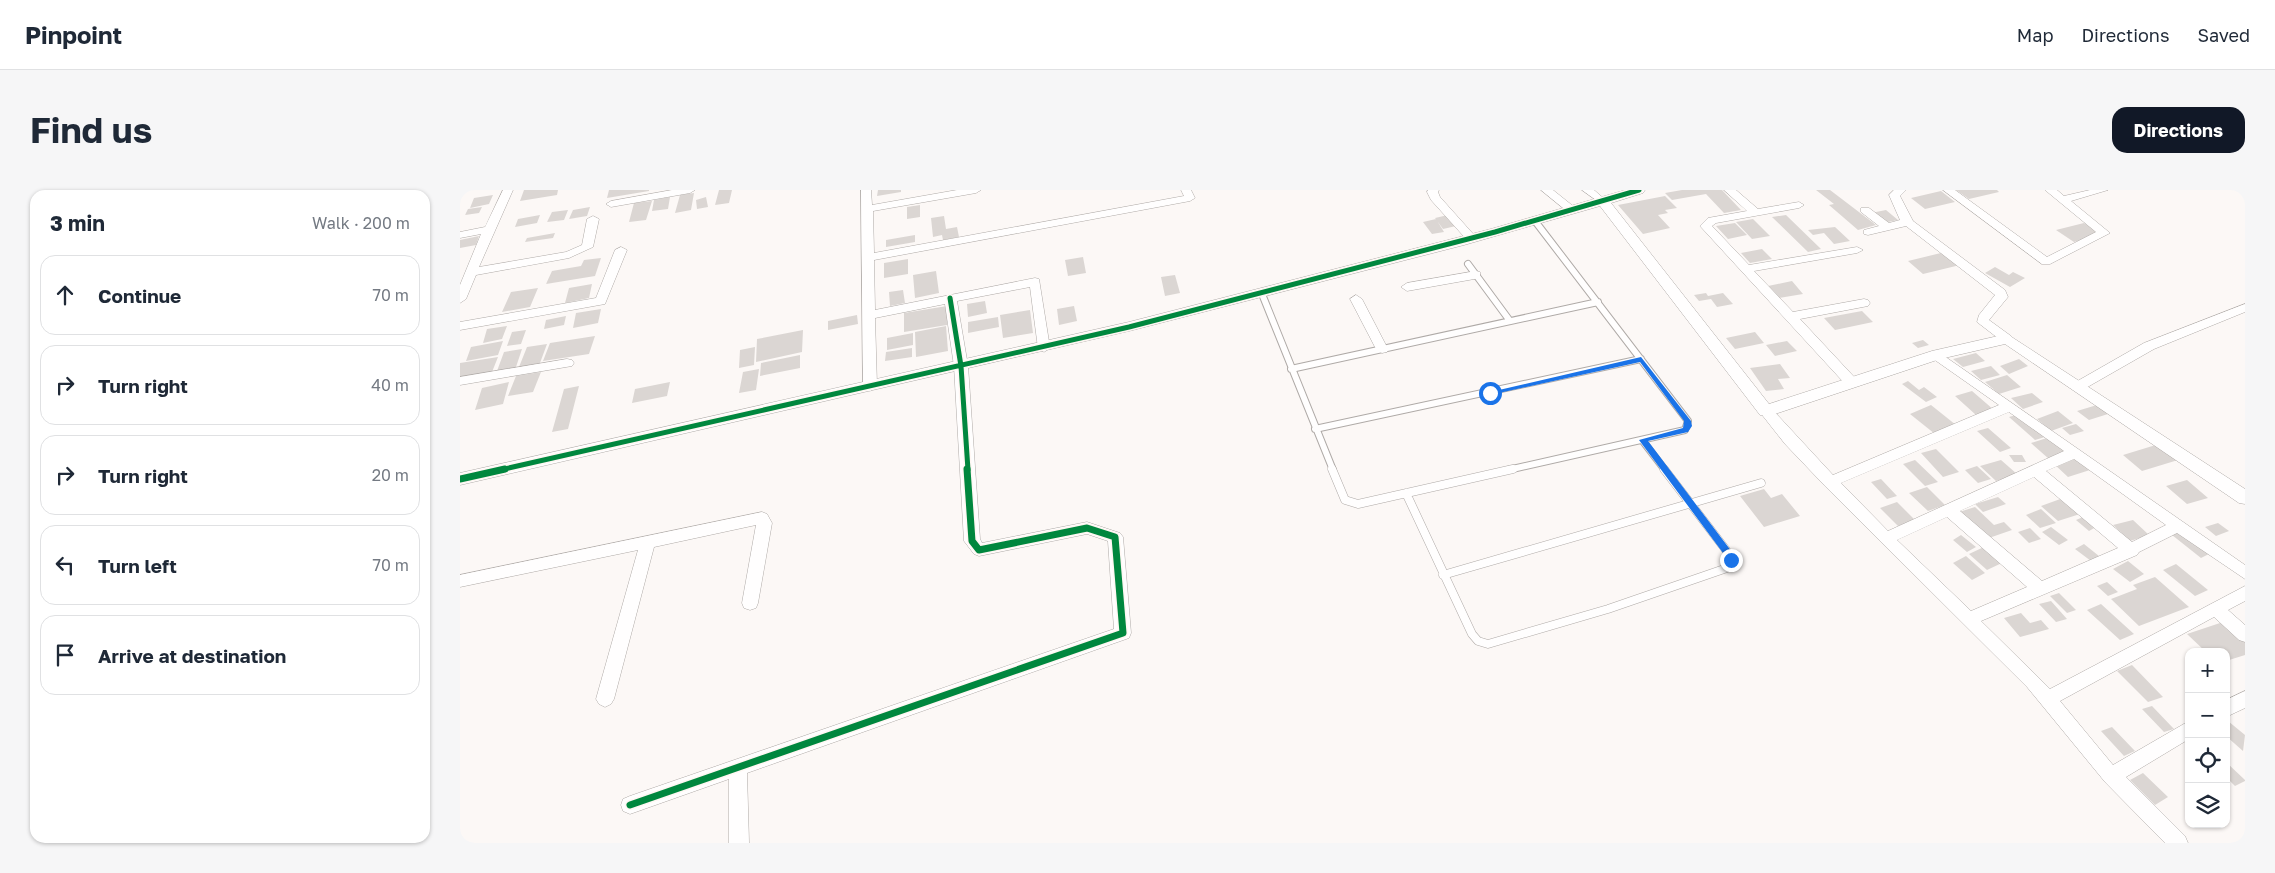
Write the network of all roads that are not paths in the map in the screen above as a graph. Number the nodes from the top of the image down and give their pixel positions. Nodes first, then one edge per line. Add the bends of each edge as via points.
1 (508, 190) edge
2 (690, 190) edge
3 (866, 190) edge
4 (976, 190) edge
5 (1186, 190) edge
6 (1434, 190) edge
7 (1546, 190) edge
8 (1587, 190) edge
9 (1639, 190) edge
10 (1729, 190) edge
11 (1901, 190) edge
12 (1948, 190) edge
13 (2050, 190) edge
14 (2102, 190) edge
15 (2062, 200) junction
16 (1603, 202) junction
17 (611, 204) dead end
18 (1799, 205) dead end
19 (867, 209) junction
20 (1572, 210) junction
21 (1865, 210) dead end
22 (1756, 213) junction
23 (593, 219) dead end
24 (1535, 221) junction
25 (1908, 222) junction
26 (1887, 227) junction
27 (488, 229) junction
28 (1868, 232) dead end
29 (460, 235) edge
30 (1471, 238) junction
31 (621, 250) dead end
32 (1857, 250) dead end
33 (866, 258) junction
34 (1468, 264) dead end
35 (1745, 269) junction
36 (471, 272) junction
37 (1476, 275) junction
38 (1408, 287) dead end
39 (1262, 294) junction
40 (950, 298) junction
41 (460, 299) edge
42 (1356, 299) dead end
43 (1598, 302) junction
44 (1864, 303) dead end
45 (2245, 308) edge
46 (868, 315) junction
47 (1790, 317) junction
48 (1510, 321) junction
49 (460, 326) edge
50 (2007, 339) junction
51 (1044, 348) junction
52 (1382, 349) junction
53 (1937, 354) junction
54 (1641, 359) junction
55 (567, 363) dead end
56 (961, 366) junction
57 (1290, 369) junction
58 (460, 381) edge
59 (1852, 383) junction
60 (870, 386) junction
61 (2080, 386) junction
62 (2010, 406) junction
63 (1766, 411) junction
64 (1315, 429) junction
65 (1642, 440) junction
66 (2074, 452) junction
67 (2035, 470) junction
68 (460, 479) edge
69 (1830, 482) junction
70 (1761, 483) dead end
71 (1406, 493) junction
72 (2245, 498) edge
73 (1690, 502) junction
74 (1949, 510) junction
75 (2179, 526) junction
76 (1886, 539) junction
77 (648, 540) junction
78 (2132, 551) junction
79 (2245, 573) edge
80 (1443, 575) junction
81 (460, 581) edge
82 (2038, 588) junction
83 (2245, 593) edge
84 (750, 603) dead end
85 (2216, 609) junction
86 (1969, 619) junction
87 (2245, 634) edge
88 (605, 699) dead end
89 (2048, 699) junction
90 (2245, 699) edge
91 (2230, 707) edge
92 (2185, 731) edge
93 (738, 767) junction
94 (2111, 776) junction
95 (630, 805) dead end
96 (739, 843) edge
97 (2178, 843) edge

1 - 27 street
2 - 17 street
3 - 19 street
4 - 19 street
5 - 33 street via 1190,198
6 - 30 street via 1435,198
7 - 20 street
8 - 16 street
9 - 16 street
10 - 22 street
11 - 25 street via 1894,195
12 - 15 street via 2046,262 2104,234
13 - 15 street
14 - 15 street
16 - 20 street
16 - 63 street
18 - 22 street
19 - 33 street
20 - 24 street
21 - 26 street
22 - 35 street via 1712,220 1706,226
23 - 36 street via 587,247 568,255
24 - 30 street
24 - 43 lane
25 - 26 street
25 - 50 street via 2001,293 2002,297 1983,322
26 - 28 street
27 - 29 street
27 - 36 street
30 - 39 street
31 - 49 street via 600,301
32 - 35 street
33 - 46 street
34 - 37 lane
35 - 47 street
36 - 41 street
37 - 38 street
37 - 48 lane
39 - 51 street
39 - 57 lane
40 - 46 street
40 - 51 street via 1035,282
40 - 56 street
42 - 52 street
43 - 48 lane
43 - 54 lane
44 - 47 street
45 - 61 street via 2149,346
46 - 60 street
47 - 59 street
48 - 52 lane
50 - 53 street
50 - 61 street
51 - 56 street
52 - 57 lane
53 - 59 street
53 - 62 street
54 - 64 lane
54 - 65 lane via 1688,421 1685,430
55 - 58 street
56 - 60 street
56 - 93 street via 972,541 979,550 1087,528 1115,537 1123,633
57 - 64 lane
59 - 63 street
60 - 68 street
61 - 72 street
62 - 66 street
62 - 69 street
63 - 69 street
64 - 71 lane via 1345,500 1358,504
65 - 71 lane
65 - 73 lane
66 - 67 street
66 - 75 street
67 - 74 street
67 - 78 street
69 - 76 street
70 - 73 lane
71 - 80 lane
73 - 80 lane
73 - 80 lane via 1726,550 1731,560 1728,568 1608,609 1488,644 1478,641 1472,634
74 - 76 street
74 - 82 street
75 - 78 street
75 - 79 street
76 - 86 street
77 - 81 street
77 - 84 street via 762,518 764,523
77 - 88 street
78 - 82 street
82 - 86 street
83 - 85 street
85 - 87 street
85 - 89 street
86 - 89 street
89 - 94 street
90 - 91 street
92 - 94 street
93 - 95 street
93 - 96 street
94 - 97 street

